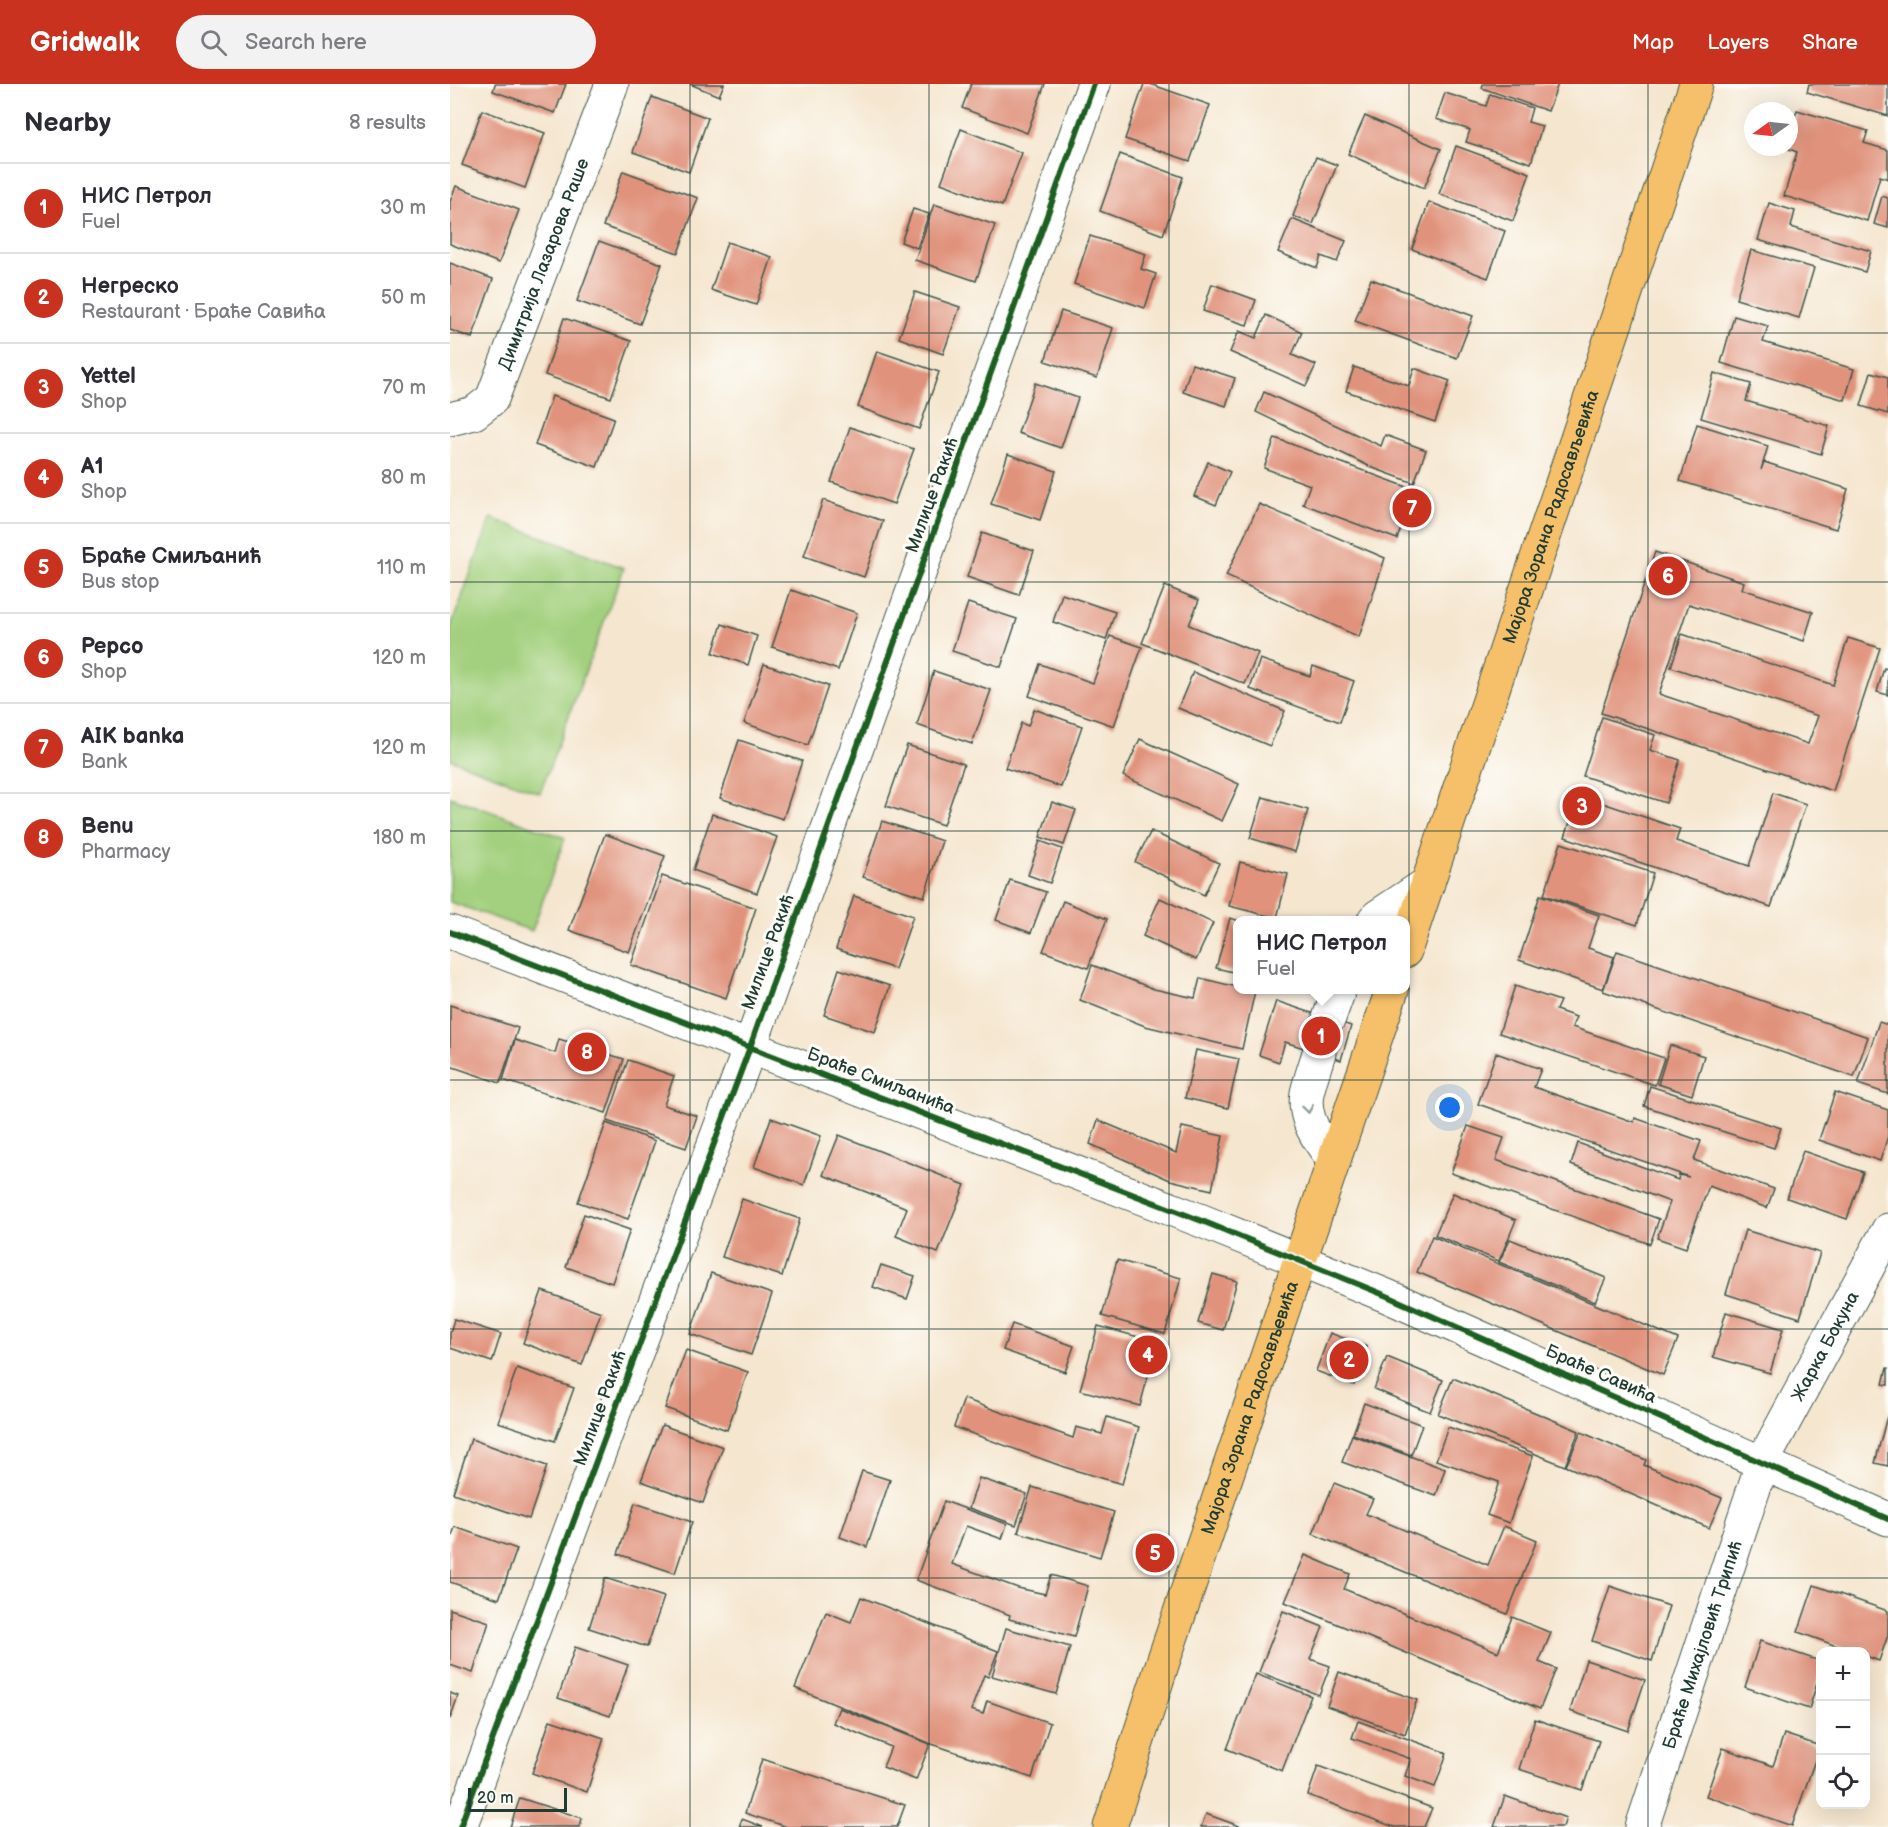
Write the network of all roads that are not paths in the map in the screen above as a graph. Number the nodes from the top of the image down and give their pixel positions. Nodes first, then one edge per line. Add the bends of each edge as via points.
1 (612, 84) edge
2 (1094, 84) edge
3 (1696, 84) edge
4 (450, 419) edge
5 (1428, 883) junction
6 (1377, 916) edge
7 (450, 932) edge
8 (1410, 936) edge
9 (1391, 994) edge
10 (750, 1047) junction
11 (1319, 1053) dead end
12 (1334, 1161) junction
13 (1888, 1230) edge
14 (1300, 1262) junction
15 (1762, 1461) junction
16 (1888, 1519) edge
17 (460, 1827) edge
18 (1110, 1827) edge
19 (1642, 1827) edge

1 - 4 street, Димитрија Лазарова Раше via 492,399 474,413
2 - 10 street, Милице Ракић
3 - 5 main road, Мајора Зорана Радосављевића
5 - 6 street
5 - 8 main road, Мајора Зорана Радосављевића
7 - 10 street, Браће Смиљанића
9 - 12 main road, Мајора Зорана Радосављевића
10 - 14 street, Браће Смиљанића
10 - 17 street, Милице Ракић
11 -> 12 street via 1306,1096 1308,1112 1321,1144
12 - 14 main road, Мајора Зорана Радосављевића
13 - 15 street, Жарка Бокуна
14 - 15 street, Браће Савића via 1388,1296
14 - 18 main road, Мајора Зорана Радосављевића
15 - 16 street, Браће Савића
15 - 19 street, Браће Михајловић Трипић

